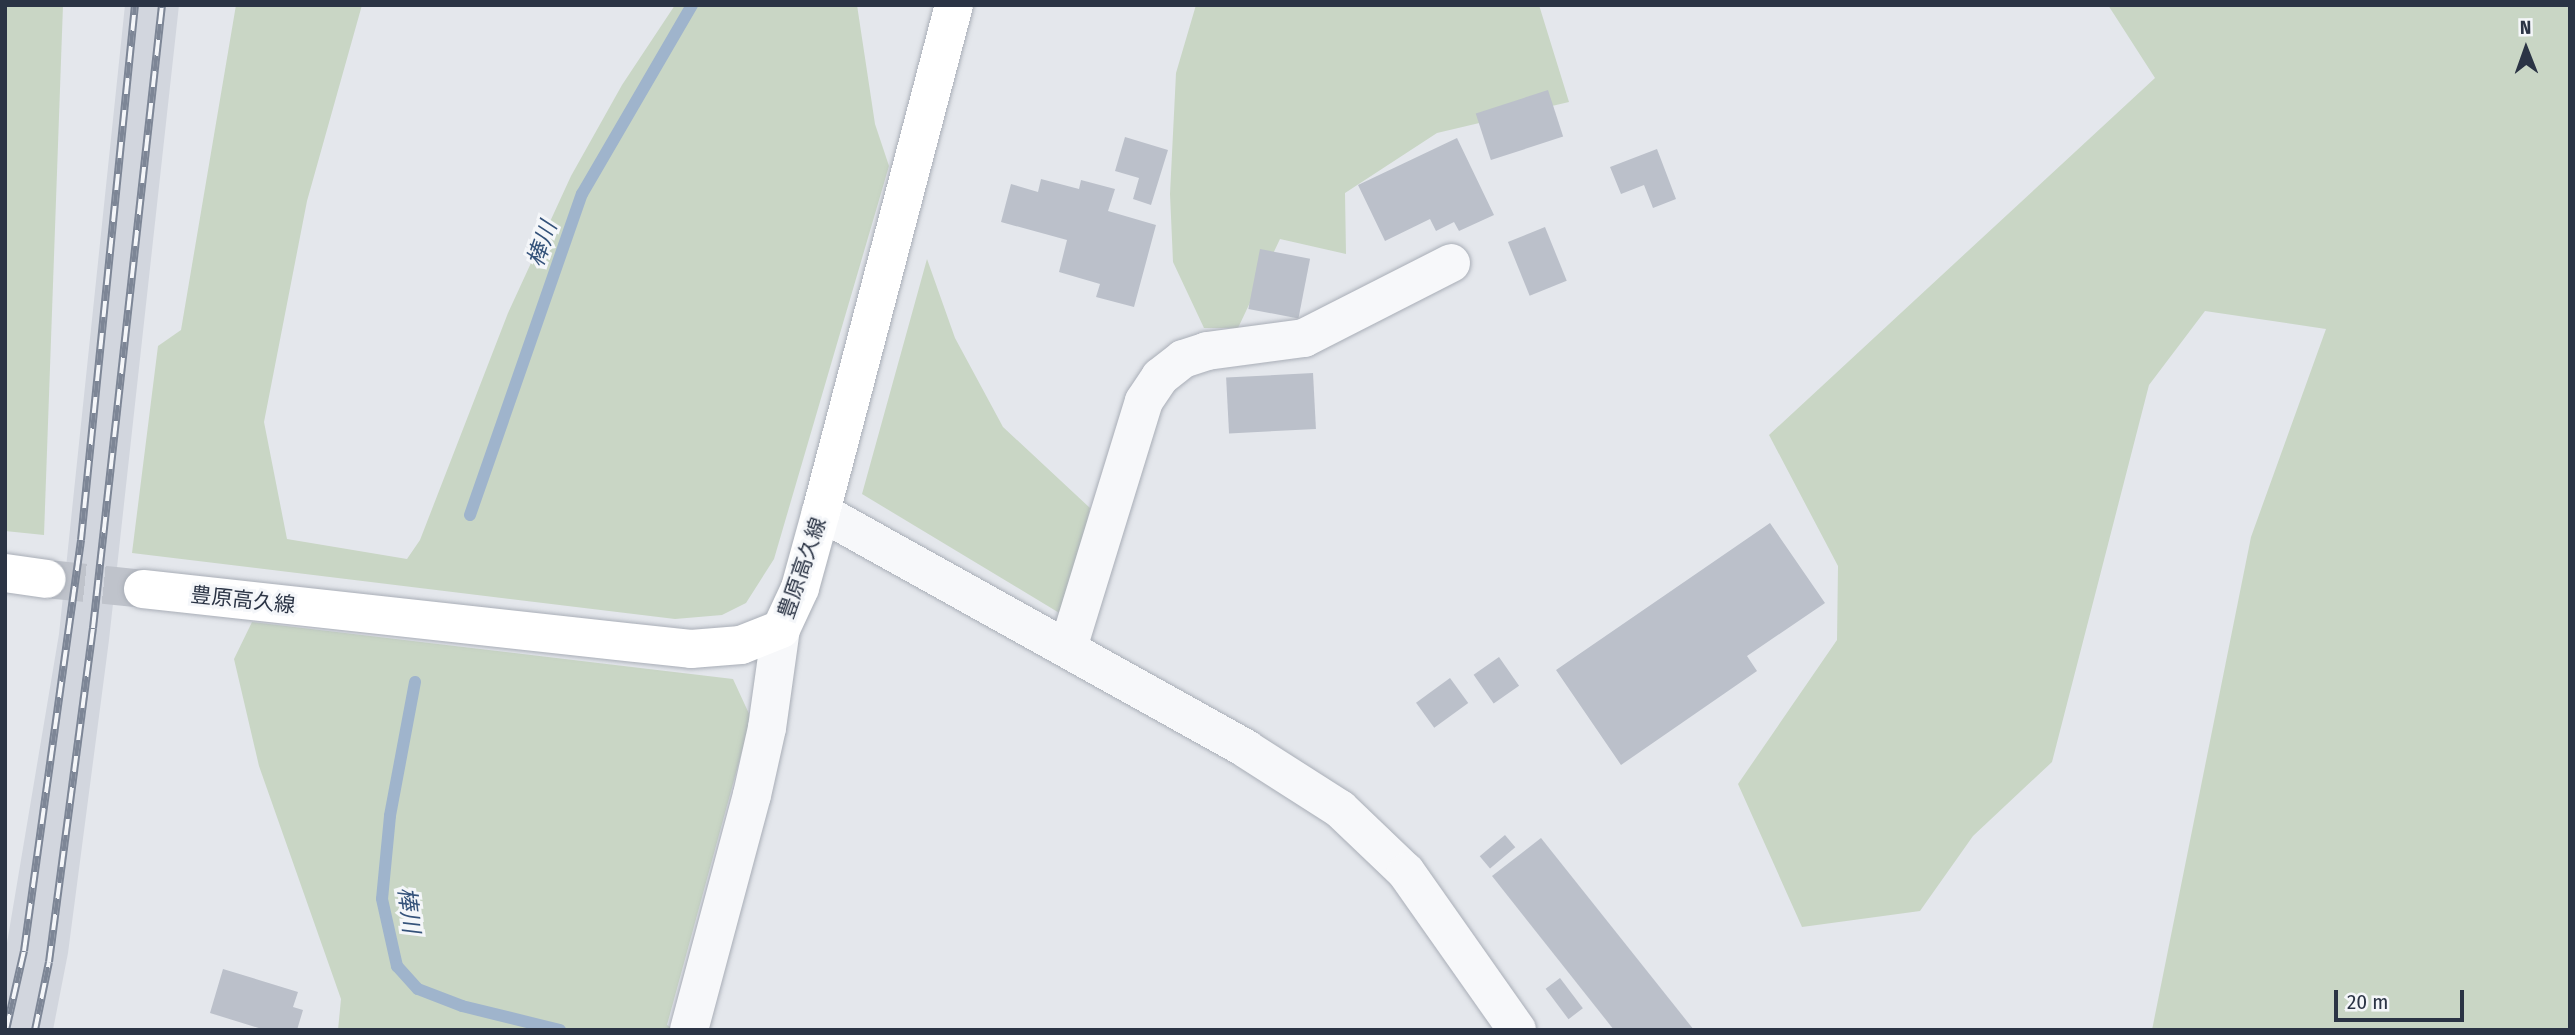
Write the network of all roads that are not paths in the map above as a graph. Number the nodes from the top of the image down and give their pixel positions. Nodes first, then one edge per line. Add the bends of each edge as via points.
1 (954, 5) edge
2 (1451, 263) dead end
3 (821, 512) junction
4 (5, 573) edge
5 (47, 579) tunnel mouth
6 (143, 589) tunnel mouth
7 (780, 629) junction
8 (1068, 648) junction
9 (689, 1030) edge
10 (1517, 1030) edge

1 - 3 main road, 豊原高久線
2 - 8 street via 1304,338 1207,351 1183,359 1160,377 1144,401
3 - 7 main road, 豊原高久線 via 800,588
3 - 8 street
4 - 5 main road
6 - 7 main road, 豊原高久線 via 691,649 741,645
7 - 9 street via 767,728 752,795
8 - 10 street via 1340,808 1406,872

